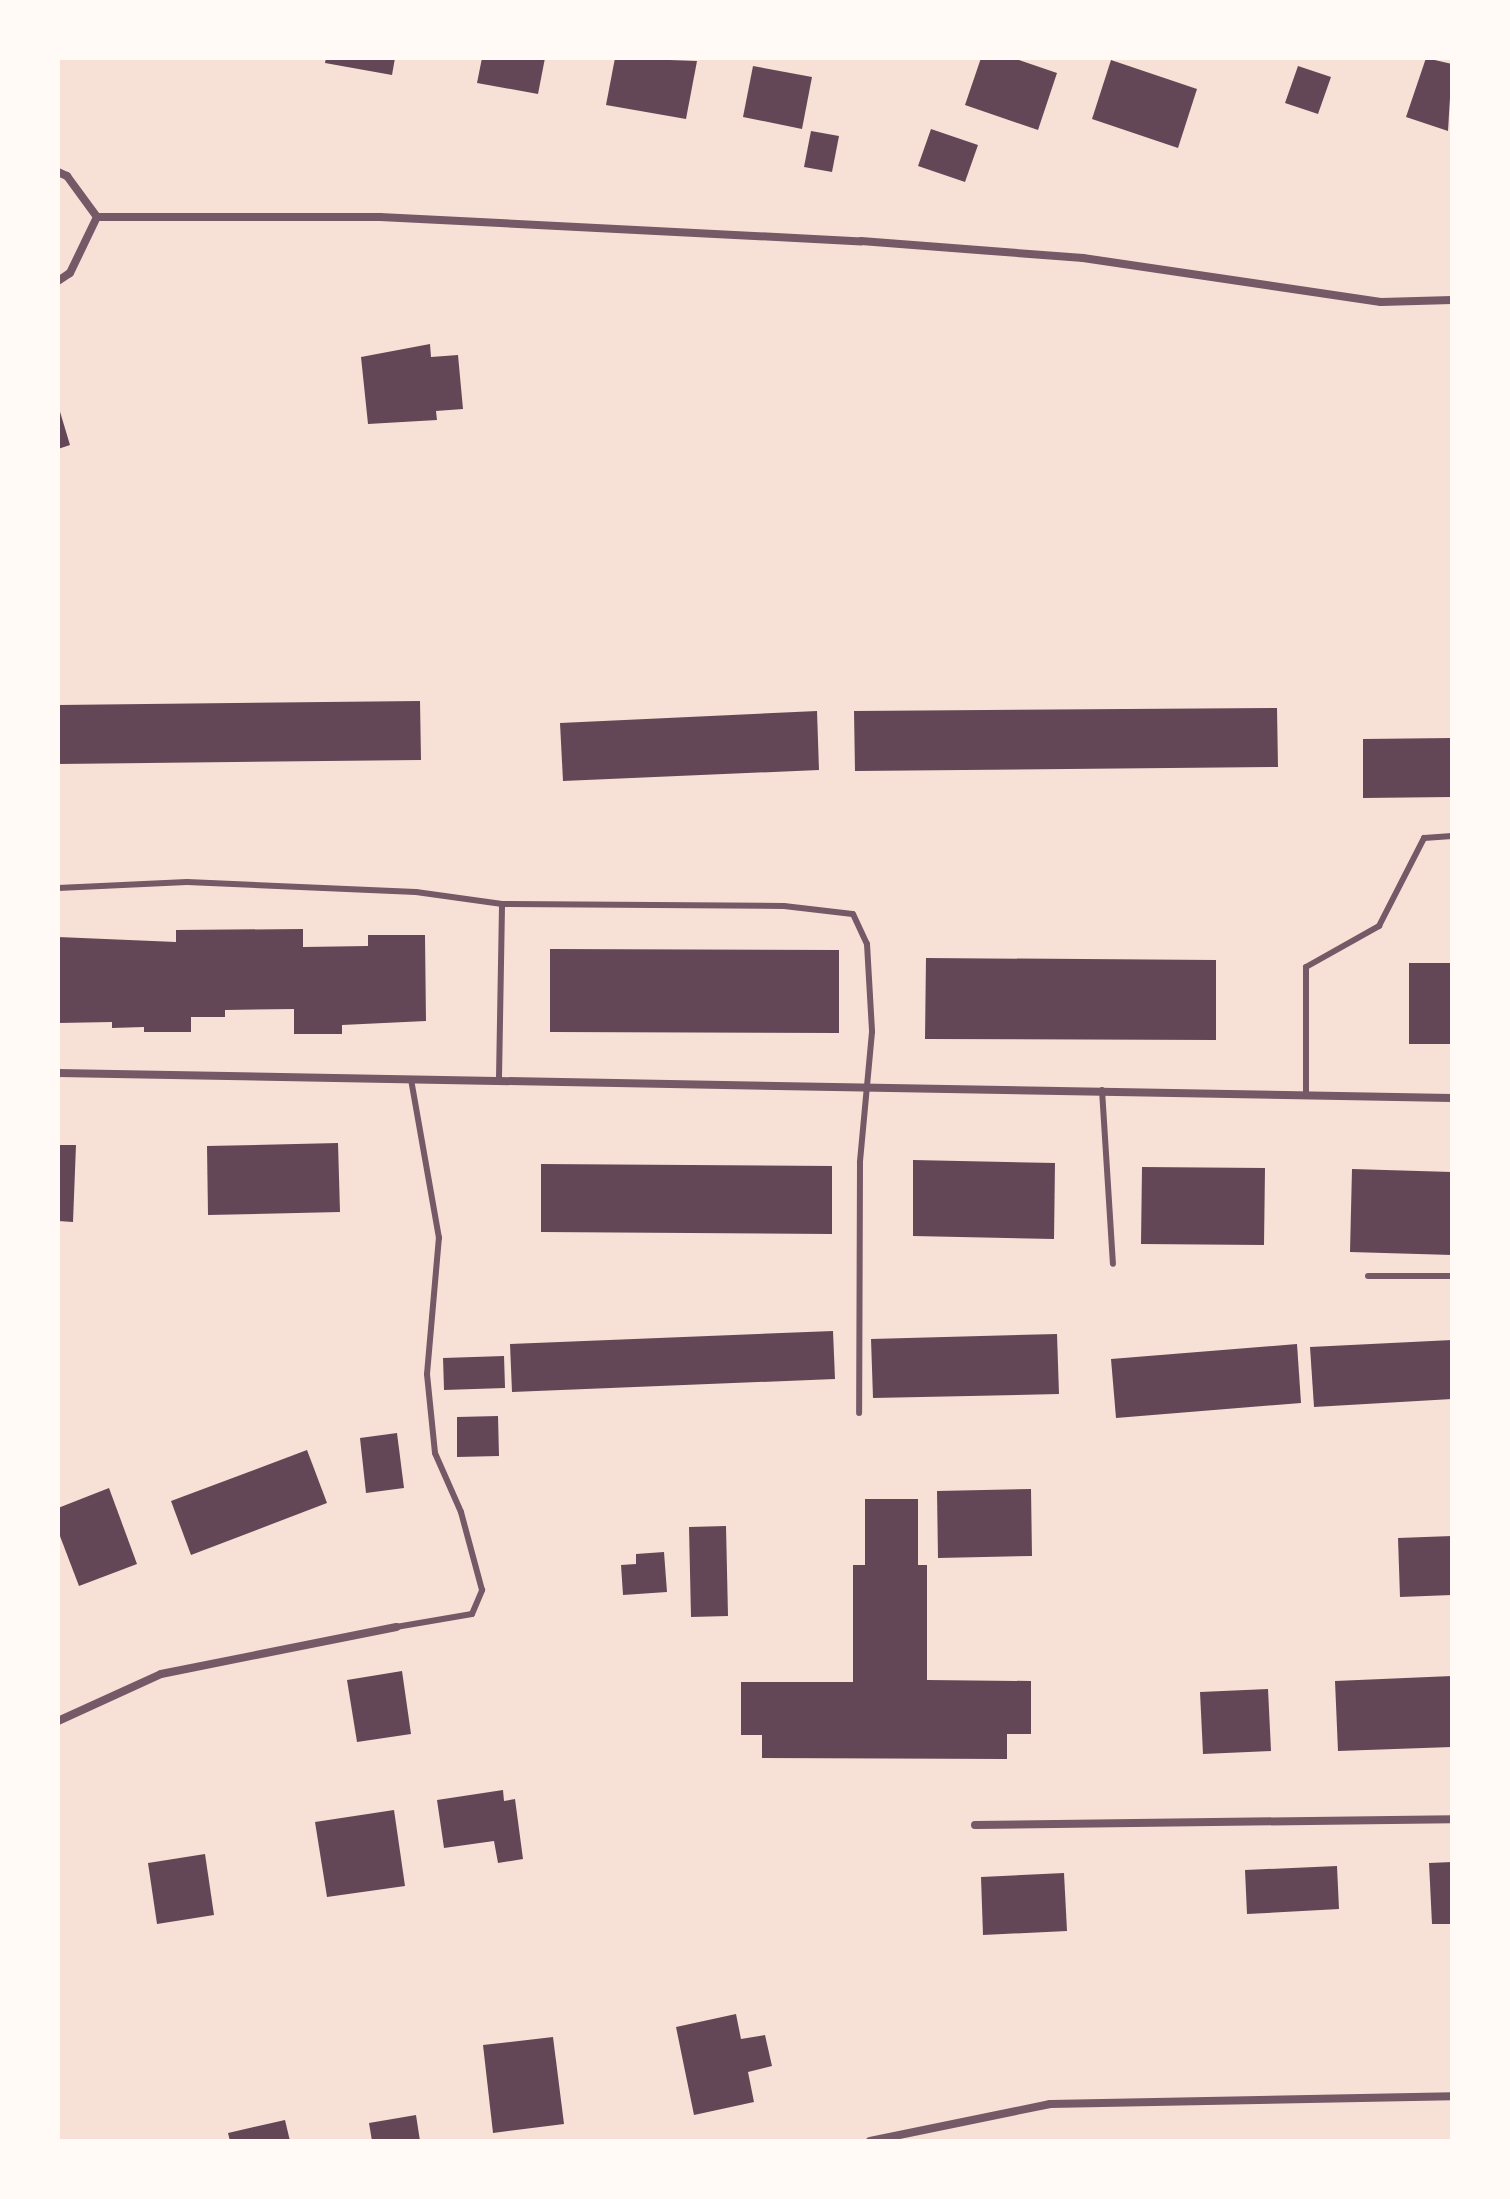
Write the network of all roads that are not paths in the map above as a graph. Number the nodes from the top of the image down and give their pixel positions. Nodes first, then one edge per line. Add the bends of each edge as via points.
1 (58, 172) edge
2 (97, 217) junction
3 (58, 281) edge
4 (1452, 300) edge
5 (1452, 836) edge
6 (58, 888) edge
7 (502, 904) junction
8 (58, 1073) edge
9 (410, 1075) junction
10 (499, 1078) junction
11 (864, 1085) junction
12 (1102, 1090) junction
13 (1306, 1094) junction
14 (1452, 1098) edge
15 (1113, 1264) dead end
16 (1368, 1276) dead end
17 (1452, 1276) edge
18 (859, 1413) dead end
19 (396, 1627) joint
20 (58, 1721) edge
21 (1452, 1819) edge
22 (975, 1825) dead end
23 (1452, 2096) edge
24 (870, 2141) edge

1 - 2 street via 67,176
2 - 3 street via 70,273
2 - 4 street via 380,217 861,241 1083,258 1381,302
5 - 13 lane via 1424,838 1379,926 1306,967
6 - 7 lane via 187,882 416,892
7 - 10 lane
7 - 11 lane via 784,906 853,914 867,944 872,1032
8 - 9 street
9 - 10 street
9 - 19 lane via 439,1238 427,1374 435,1453 461,1512 482,1590 472,1614
10 - 11 street
11 - 12 street
11 - 18 lane
12 - 13 street
12 - 15 lane
13 - 14 street
16 - 17 lane
19 - 20 street via 161,1674
21 - 22 street
23 - 24 street via 1050,2104

